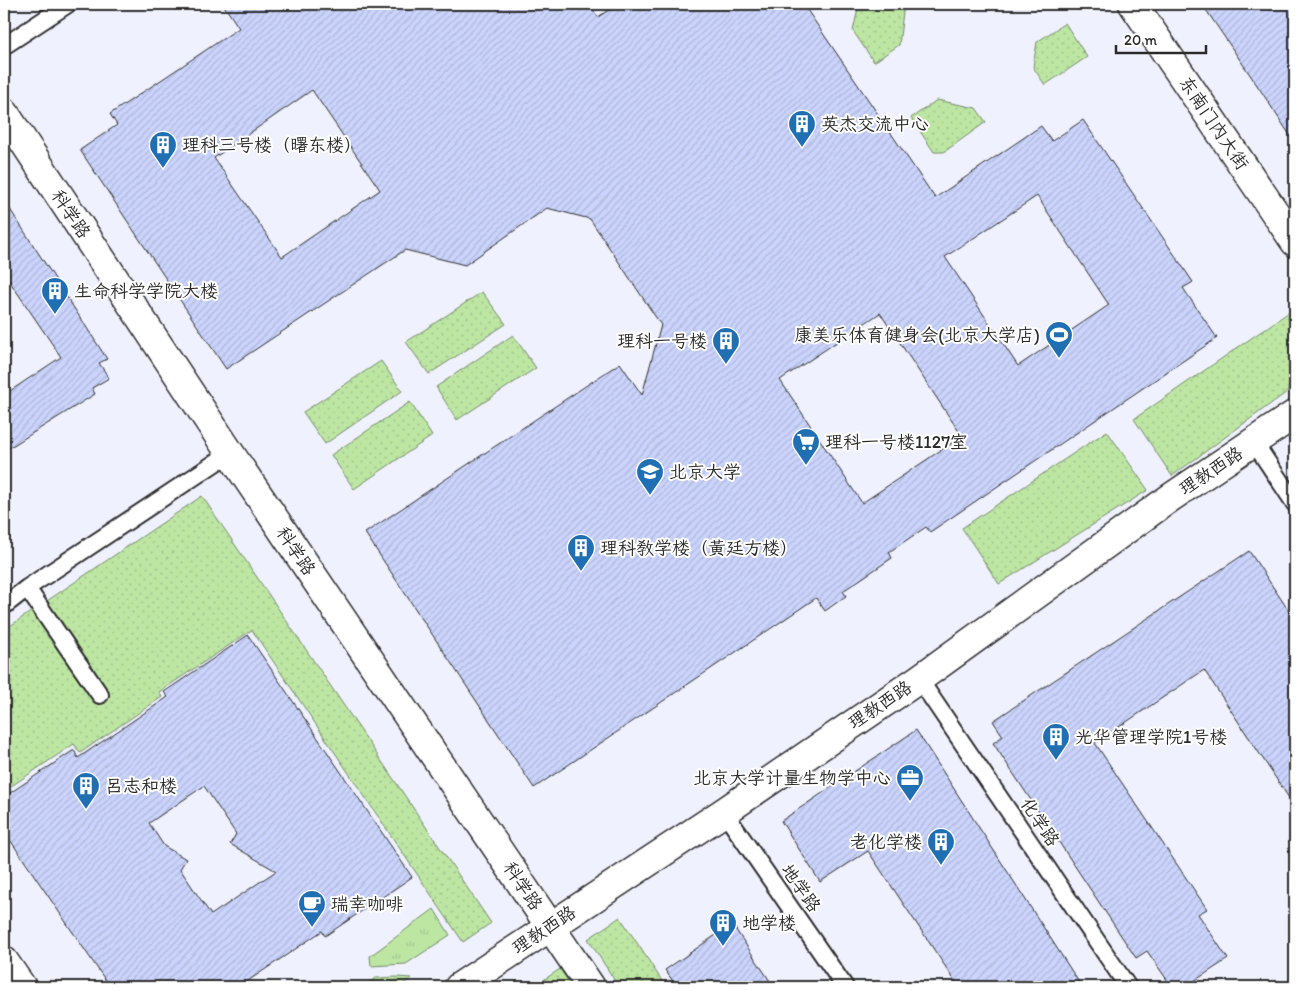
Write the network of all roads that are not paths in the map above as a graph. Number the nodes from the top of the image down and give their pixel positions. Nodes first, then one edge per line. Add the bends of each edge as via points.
1 (68, 4) edge
2 (1133, 4) edge
3 (4, 46) edge
4 (4, 112) edge
5 (1295, 242) edge
6 (1295, 414) edge
7 (1254, 442) junction
8 (230, 453) junction
9 (1295, 504) edge
10 (27, 588) junction
11 (4, 606) edge
12 (919, 679) junction
13 (100, 695) dead end
14 (724, 812) junction
15 (551, 926) junction
16 (4, 961) edge
17 (22, 987) edge
18 (459, 987) edge
19 (591, 987) edge
20 (845, 987) edge
21 (1128, 987) edge

1 - 3 lane
2 - 5 street, 东南门内大街
4 - 8 street, 科学路
6 - 7 street, 理教西路
7 - 9 lane
7 - 12 street, 理教西路 via 1170,498
8 - 10 lane
8 - 15 street, 科学路
10 - 11 lane
10 - 13 lane
12 - 14 street, 理教西路
12 - 21 lane, 化学路
14 - 15 street, 理教西路
14 - 20 lane, 地学路
15 - 18 street, 理教西路
15 - 19 street, 科学路
16 - 17 street

